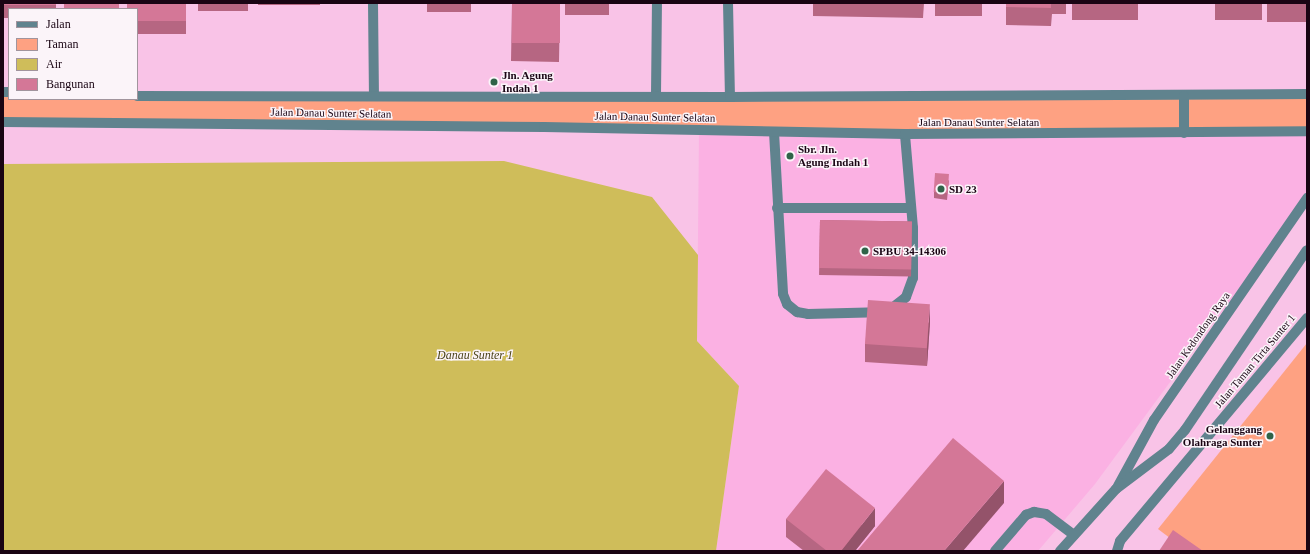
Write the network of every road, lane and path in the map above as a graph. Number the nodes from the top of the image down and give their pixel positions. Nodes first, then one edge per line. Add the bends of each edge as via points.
1 (373, 3) edge
2 (657, 3) edge
3 (728, 3) edge
4 (1307, 94) edge
5 (374, 95) junction
6 (656, 95) junction
7 (138, 96) edge
8 (1184, 96) junction
9 (730, 97) junction
10 (3, 122) edge
11 (1307, 131) edge
12 (774, 132) junction
13 (1184, 133) junction
14 (905, 134) junction
15 (1307, 198) edge
16 (777, 208) junction
17 (911, 208) junction
18 (1307, 250) edge
19 (1307, 318) edge
20 (1116, 489) junction
21 (1074, 535) junction
22 (995, 551) edge
23 (1060, 551) edge
24 (1117, 551) edge

1 - 5 street
2 - 6 street
3 - 9 street
4 - 8 street, Jalan Danau Sunter Selatan
5 - 6 street, Jalan Danau Sunter Selatan
5 - 7 street, Jalan Danau Sunter Selatan
6 - 9 street, Jalan Danau Sunter Selatan
8 - 9 street, Jalan Danau Sunter Selatan via 999,94
8 - 13 street
10 - 12 street, Jalan Danau Sunter Selatan
11 - 13 street, Jalan Danau Sunter Selatan
12 - 14 street, Jalan Danau Sunter Selatan
12 - 16 street
13 - 14 street, Jalan Danau Sunter Selatan
14 - 17 street
15 - 20 street, Jalan Kedondong Raya via 1154,420
16 - 17 street
16 - 17 street via 783,294 787,304 797,312 808,314 887,312 906,297 913,278
18 - 20 street, Jalan Kedondong Raya via 1185,430 1169,449
19 - 24 street, Jalan Taman Tirta Sunter 1 via 1120,540
20 - 21 street, Jalan Kedondong Raya
21 - 22 street via 1046,514 1034,512 1026,515
21 - 23 street, Jalan Kedondong Raya

